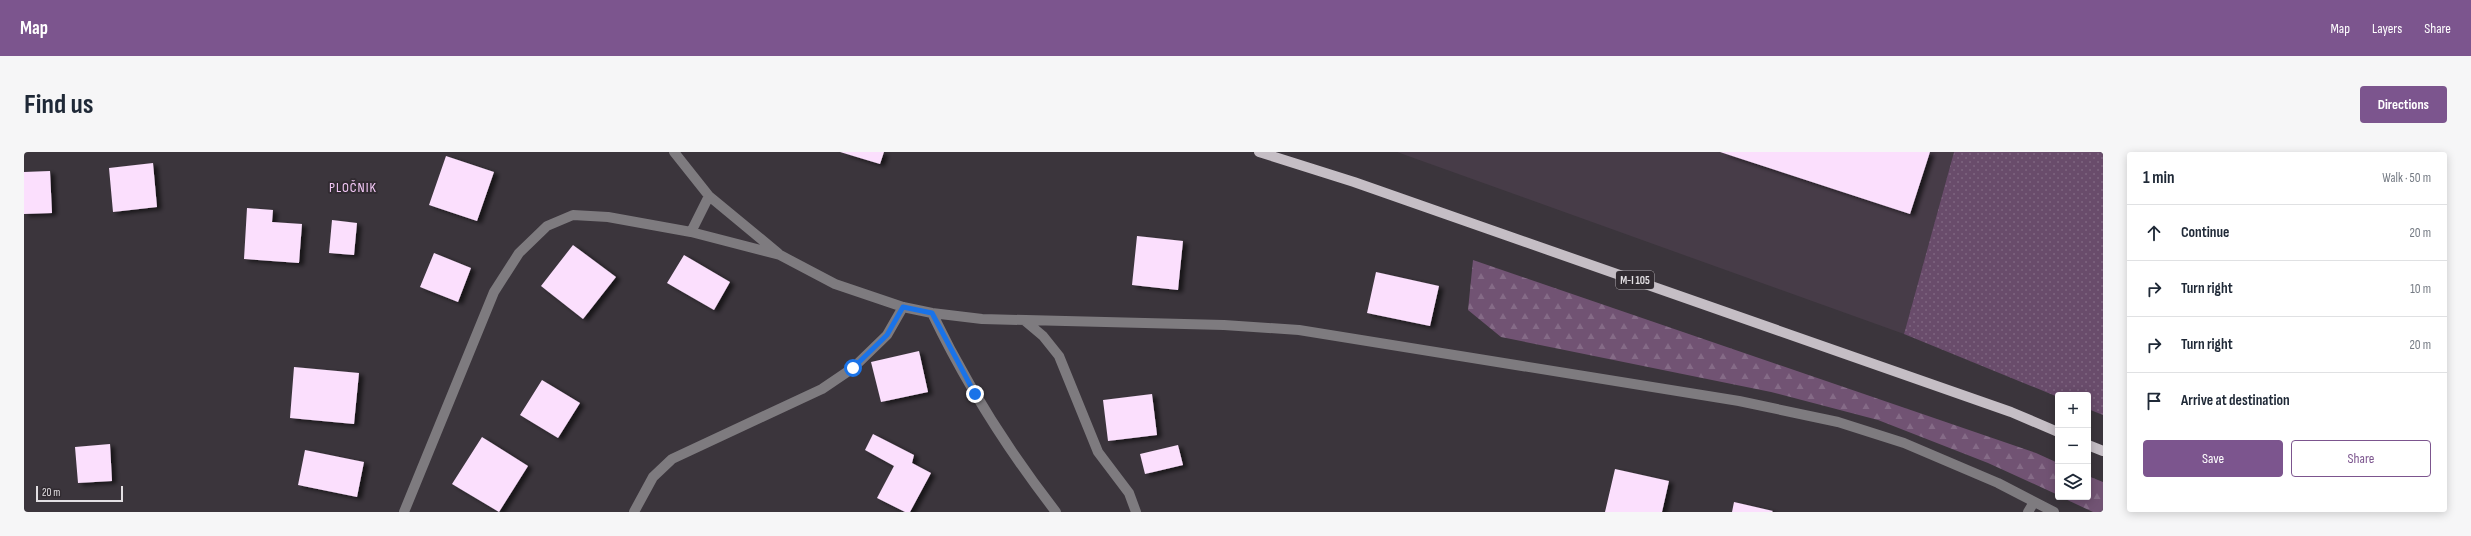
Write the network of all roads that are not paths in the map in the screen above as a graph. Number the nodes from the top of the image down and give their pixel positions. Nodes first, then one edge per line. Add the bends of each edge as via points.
1 (674, 152) edge
2 (1259, 152) edge
3 (709, 196) junction
4 (691, 232) junction
5 (780, 255) junction
6 (903, 307) junction
7 (932, 313) junction
8 (1024, 320) junction
9 (2055, 431) edge
10 (2091, 445) edge
11 (2103, 451) edge
12 (2034, 502) junction
13 (404, 512) edge
14 (634, 512) edge
15 (1056, 512) edge
16 (1136, 512) edge
17 (2028, 512) edge
18 (2054, 512) edge

1 - 3 street
2 - 9 main road, M-I 105 via 1354,182 1996,406
3 - 4 street
3 - 5 street
4 - 5 street
4 - 13 street via 608,218 573,215 547,226 519,253 494,292
5 - 6 street via 835,284
6 - 7 street
6 - 14 street via 887,335 853,368 822,389 672,459 653,477
7 - 8 street via 982,319
7 - 15 street via 975,394 1030,478
8 - 12 street via 1224,325 1299,330 1739,401 1838,422 1904,443 1998,483
8 - 16 street via 1043,336 1059,356 1098,452 1129,492
10 - 11 main road
12 - 17 street
12 - 18 street

